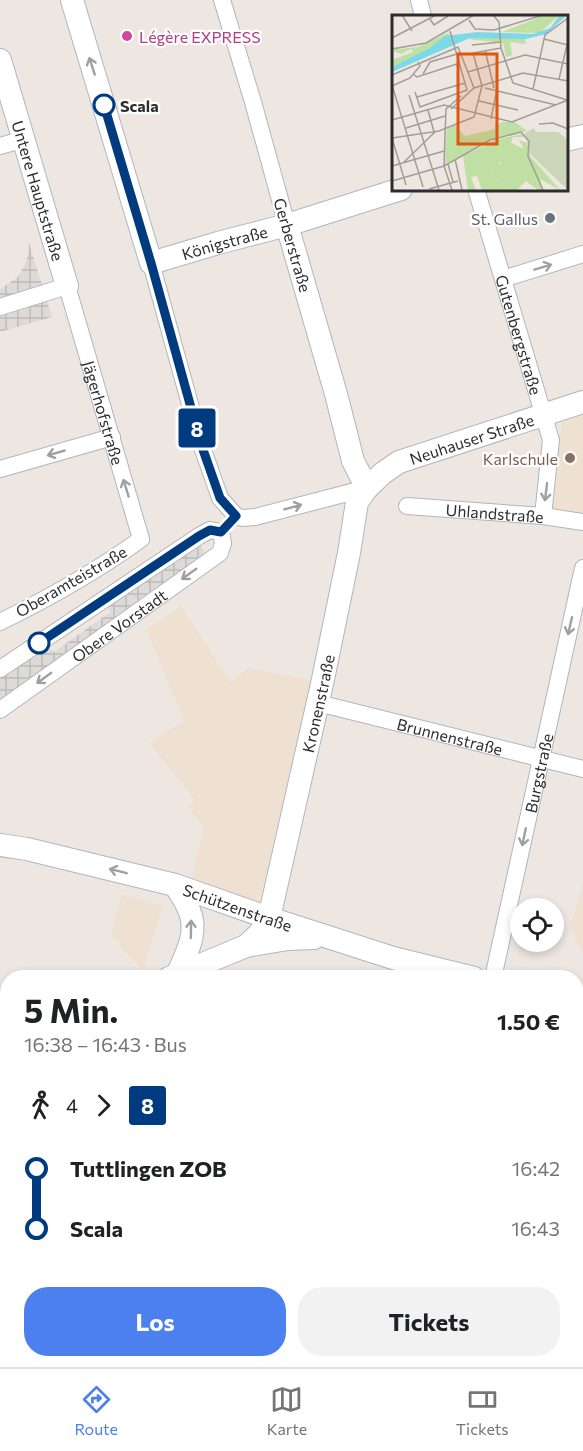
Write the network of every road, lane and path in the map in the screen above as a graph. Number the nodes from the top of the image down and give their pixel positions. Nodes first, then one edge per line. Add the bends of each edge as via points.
1 (72, 0) edge
2 (222, 0) edge
3 (419, 0) edge
4 (423, 15) edge
5 (0, 60) edge
6 (583, 136) edge
7 (24, 139) junction
8 (568, 140) edge
9 (0, 146) edge
10 (398, 190) edge
11 (476, 190) edge
12 (287, 225) junction
13 (583, 254) edge
14 (151, 263) junction
15 (503, 279) junction
16 (67, 286) junction
17 (0, 307) edge
18 (583, 402) edge
19 (544, 414) junction
20 (112, 437) junction
21 (0, 470) edge
22 (367, 488) junction
23 (407, 506) dead end
24 (236, 516) junction
25 (543, 516) junction
26 (583, 522) edge
27 (221, 532) junction
28 (141, 539) joint
29 (583, 568) edge
30 (0, 622) edge
31 (0, 669) edge
32 (318, 703) junction
33 (0, 710) edge
34 (540, 758) junction
35 (583, 769) edge
36 (0, 846) edge
37 (175, 885) junction
38 (269, 918) junction
39 (331, 938) junction
40 (246, 946) junction
41 (177, 970) edge
42 (188, 970) edge
43 (442, 970) edge
44 (496, 970) edge

14 -> 1 street
2 - 12 street, Gerberstraße
3 - 4 street
5 - 7 street, Untere Hauptstraße
6 - 8 street
7 - 9 street
7 - 16 street, Untere Hauptstraße
10 - 12 street, Königstraße
11 - 15 street, Gutenbergstraße
12 - 14 street, Königstraße
12 - 22 street, Gerberstraße via 353,461
15 -> 13 street
14 - 24 street via 201,444 220,498
15 - 19 street, Gutenbergstraße
16 - 17 street
16 - 20 street, Jägerhofstraße
18 - 19 street, Neuhauser Straße
19 - 22 street, Neuhauser Straße via 399,462
19 -> 25 street, Gutenbergstraße via 551,440
20 -> 21 street
28 -> 20 street, Jägerhofstraße
24 -> 22 street via 255,517
22 - 32 street, Kronenstraße via 354,514
23 - 25 street, Uhlandstraße
24 - 27 street, Obere Vorstadt
25 - 26 street, Uhlandstraße
27 - 31 street, Obere Vorstadt via 210,530 199,536
27 -> 33 street, Obere Vorstadt via 220,552
28 - 30 street, Oberamteistraße
29 -> 34 street, Burgstraße
32 - 34 street, Brunnenstraße
32 - 38 street, Kronenstraße
34 - 35 street, Brunnenstraße
34 -> 44 street, Burgstraße
37 -> 36 street, Schützenstraße
37 - 38 street, Schützenstraße
41 -> 37 street via 189,950 193,930 190,911
38 - 39 street, Schützenstraße
38 - 40 street
39 - 40 street via 288,939
39 - 43 street, Schützenstraße
40 - 42 street

